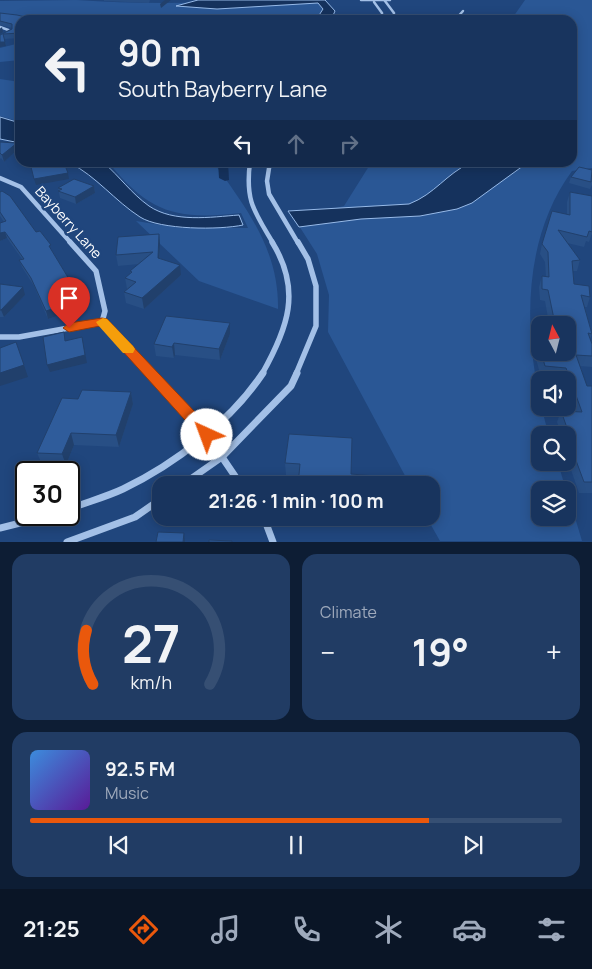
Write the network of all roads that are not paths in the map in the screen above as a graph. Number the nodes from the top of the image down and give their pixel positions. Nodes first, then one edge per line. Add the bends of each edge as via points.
1 (361, 0) edge
2 (390, 0) edge
3 (385, 1) edge
4 (374, 2) junction
5 (463, 11) dead end
6 (382, 15) edge
7 (394, 15) edge
8 (460, 15) edge
9 (0, 26) edge
10 (0, 37) edge
11 (249, 167) edge
12 (269, 167) edge
13 (0, 178) edge
14 (102, 322) junction
15 (0, 337) edge
16 (207, 435) junction
17 (222, 457) junction
18 (195, 476) edge
19 (235, 476) edge
20 (80, 505) edge
21 (152, 505) edge
22 (15, 525) edge
23 (267, 526) edge
24 (0, 528) edge
25 (67, 542) edge
26 (273, 542) edge

1 - 4 street
2 - 3 street
3 - 4 street
3 - 7 street
4 - 6 street
5 - 8 street
9 - 10 street via 11,31
11 - 16 street via 248,193 284,262 289,283 288,323 258,381
12 - 17 street via 269,194 308,259 316,286 316,326 290,386
13 - 14 street, Bayberry Lane via 21,187 96,271 105,311
14 - 15 street via 19,337
14 - 16 street
16 - 17 street
16 - 20 street via 129,486
17 - 18 street
17 - 19 street
21 - 25 street via 136,517
22 - 24 street
23 - 26 street

